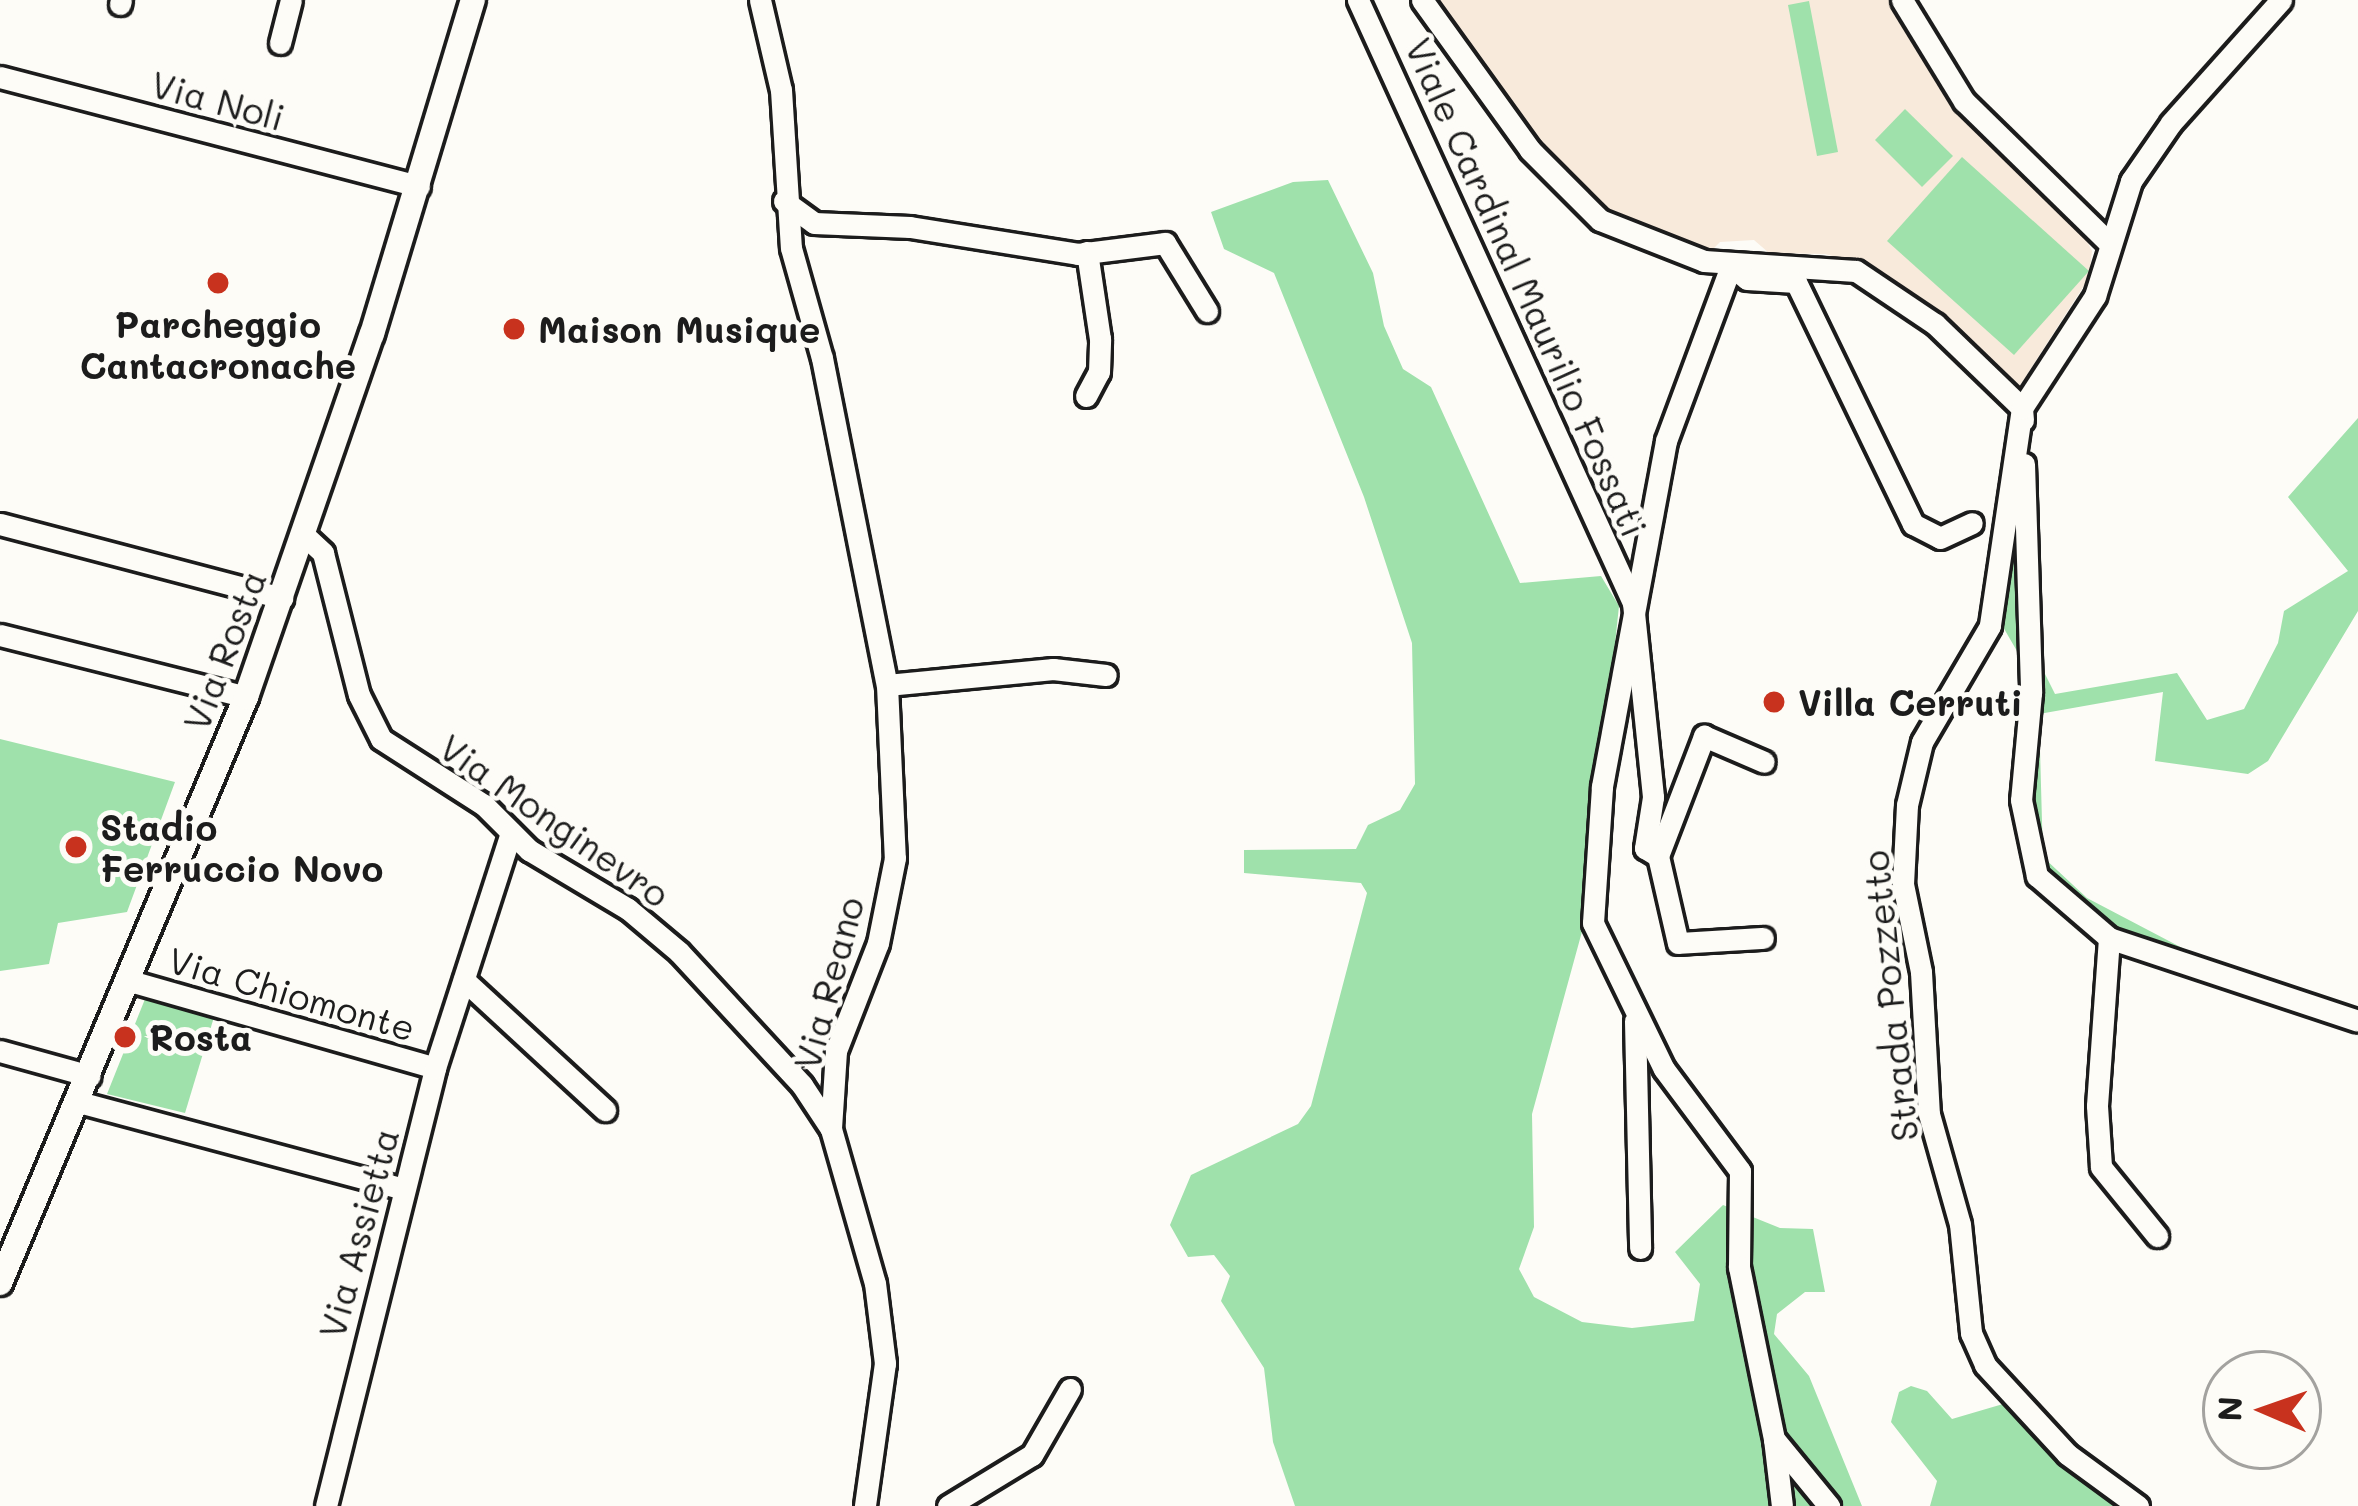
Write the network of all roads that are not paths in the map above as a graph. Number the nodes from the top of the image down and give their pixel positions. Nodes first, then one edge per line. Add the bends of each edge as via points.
1 (291, 0) edge
2 (760, 0) edge
3 (1358, 0) edge
4 (1421, 0) edge
5 (1902, 0) edge
6 (2282, 0) edge
7 (468, 8) edge
8 (280, 43) dead end
9 (0, 77) edge
10 (419, 186) junction
11 (784, 200) junction
12 (2107, 241) junction
13 (1088, 252) junction
14 (1731, 266) junction
15 (1207, 310) dead end
16 (1086, 396) dead end
17 (2022, 408) junction
18 (1972, 523) dead end
19 (0, 524) edge
20 (304, 536) junction
21 (282, 598) junction
22 (1633, 603) junction
23 (0, 635) edge
24 (1106, 675) dead end
25 (887, 685) junction
26 (246, 697) junction
27 (1764, 762) dead end
28 (512, 833) junction
29 (1658, 856) junction
30 (1763, 938) dead end
31 (2109, 938) junction
32 (464, 980) junction
33 (130, 981) junction
34 (1634, 1010) junction
35 (2358, 1021) edge
36 (0, 1051) edge
37 (435, 1068) junction
38 (90, 1076) junction
39 (79, 1102) junction
40 (605, 1109) dead end
41 (830, 1129) junction
42 (403, 1189) junction
43 (2157, 1236) dead end
44 (1640, 1248) dead end
45 (0, 1283) edge
46 (1070, 1389) dead end
47 (1774, 1438) junction
48 (326, 1506) edge
49 (865, 1506) edge
50 (948, 1506) edge
51 (1782, 1506) edge
52 (1828, 1506) edge
53 (2138, 1506) edge

1 - 8 street
2 - 11 street, Via Reano via 781,91
3 - 22 street, Viale Cardinal Maurilio Fossati
4 - 14 street via 1567,193 1600,220
5 - 12 street via 1964,101
6 - 12 street via 2171,123 2132,182
7 - 10 street, Via Rosta
9 - 10 street, Via Noli
10 - 20 street, Via Rosta
11 - 13 street via 814,223 910,227
11 - 25 street, Via Reano
12 - 17 street via 2095,296
13 - 15 street via 1165,243
13 - 16 street via 1100,340 1099,373
14 - 17 street via 1856,271 1935,324
14 - 18 street via 1747,279 1796,282 1913,524 1940,538
14 - 22 street via 1666,441
17 - 31 street via 2031,693 2021,800 2026,844 2037,876
17 - 53 street, Strada Pozzetto via 1990,626 1922,742 1907,805 1903,884 1921,973 1930,1114 1960,1224 1971,1333 1985,1365 2067,1454
19 - 21 street
20 - 21 street, Via Rosta
20 - 28 street, Via Monginevro via 323,553 371,725
21 - 26 street, Via Rosta
22 - 29 street via 1653,797 1645,848
22 - 34 street via 1593,848 1593,922
23 - 26 street
24 - 25 street via 1052,669
25 - 41 street, Via Reano via 895,858 878,944 836,1052
26 - 33 street, Via Rosta
27 - 29 street via 1704,736
28 - 32 street, Via Assietta
28 - 41 street, Via Monginevro via 679,952 802,1085
29 - 30 street via 1678,944
31 - 35 street
31 - 43 street via 2097,1106 2101,1166
32 - 37 street, Via Assietta
32 - 40 street
33 - 37 street, Via Chiomonte
33 - 38 street, Via Rosta
34 - 44 street
34 - 47 street via 1664,1069 1740,1171 1739,1267
36 - 38 street
37 - 42 street, Via Assietta
38 - 39 street, Via Rosta
39 - 42 street
39 - 45 street, Via Rosta
41 - 49 street, Via Reano via 875,1283 885,1363
42 - 48 street, Via Assietta
46 - 50 street via 1032,1455
47 - 51 street
47 - 52 street

